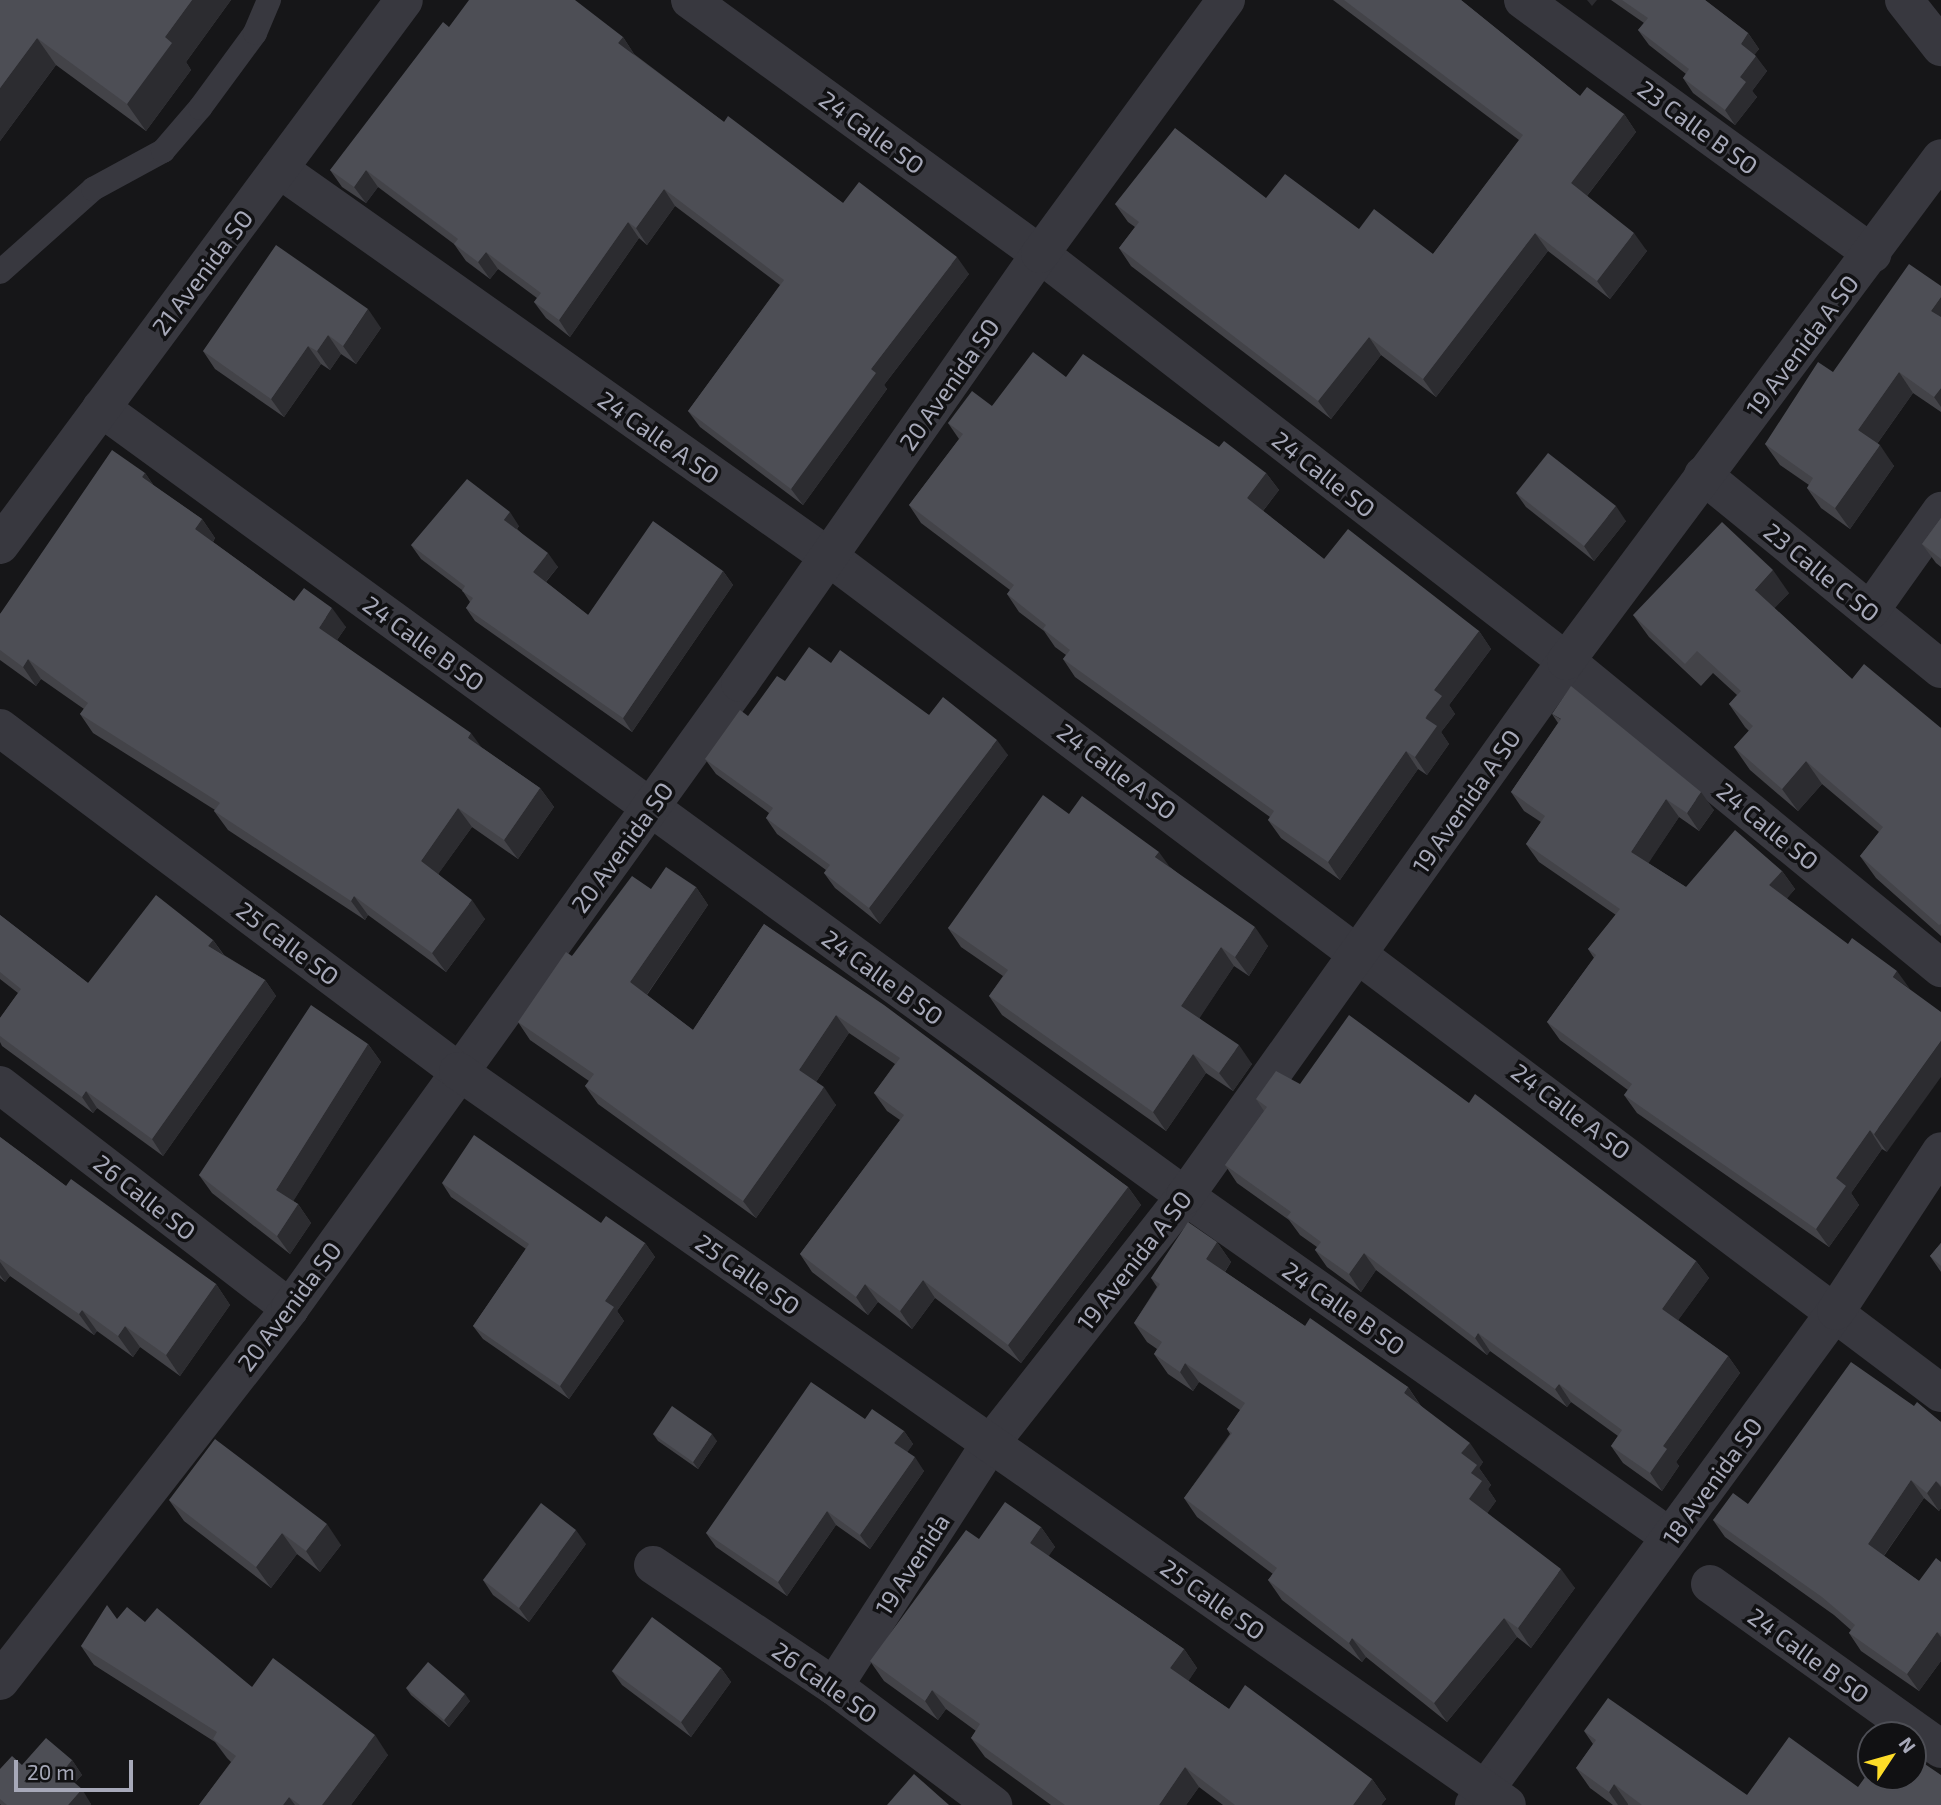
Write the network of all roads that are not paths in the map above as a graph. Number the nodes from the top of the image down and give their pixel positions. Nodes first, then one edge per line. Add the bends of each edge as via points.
1 (269, 0) edge
2 (404, 0) edge
3 (690, 0) edge
4 (1226, 0) edge
5 (1523, 0) edge
6 (1904, 0) edge
7 (1941, 47) edge
8 (1941, 158) edge
9 (279, 169) junction
10 (1040, 254) junction
11 (1872, 254) junction
12 (0, 272) edge
13 (102, 408) junction
14 (1703, 475) junction
15 (1941, 511) edge
16 (0, 545) edge
17 (829, 557) junction
18 (1870, 611) junction
19 (1566, 660) junction
20 (1941, 668) edge
21 (0, 728) edge
22 (651, 808) junction
23 (1360, 952) junction
24 (1941, 968) edge
25 (458, 1071) junction
26 (0, 1085) edge
27 (1941, 1151) edge
28 (1185, 1196) junction
29 (290, 1308) junction
30 (1836, 1311) junction
31 (1941, 1393) edge
32 (990, 1444) junction
33 (1670, 1537) junction
34 (653, 1565) dead end
35 (1710, 1584) dead end
36 (0, 1681) edge
37 (834, 1686) junction
38 (1941, 1749) edge
39 (1489, 1800) edge
40 (993, 1805) edge

1 - 12 lane via 255,33 163,151 93,189
2 - 9 street, 21 Avenida SO
3 - 10 street, 24 Calle SO
4 - 10 street, 20 Avenida SO
5 - 11 street, 23 Calle B SO
6 - 7 street
8 - 11 street, 19 Avenida A SO
9 - 13 street, 21 Avenida SO
9 - 17 street, 24 Calle A SO
10 - 17 street, 20 Avenida SO
10 - 19 street, 24 Calle SO
11 - 14 street, 19 Avenida A SO
13 - 16 street, 21 Avenida SO
13 - 22 street, 24 Calle B SO
14 - 18 street, 23 Calle C SO
14 - 19 street, 19 Avenida A SO
15 - 18 street
17 - 22 street, 20 Avenida SO
17 - 23 street, 24 Calle A SO
18 - 20 street, 23 Calle C SO
19 - 23 street, 19 Avenida A SO
19 - 24 street, 24 Calle SO
21 - 25 street, 25 Calle SO
22 - 25 street, 20 Avenida SO
22 - 28 street, 24 Calle B SO
23 - 28 street, 19 Avenida A SO
23 - 30 street, 24 Calle A SO
25 - 29 street, 20 Avenida SO
25 - 32 street, 25 Calle SO
26 - 29 street, 26 Calle SO
27 - 30 street, 18 Avenida SO
28 - 32 street, 19 Avenida A SO
28 - 33 street, 24 Calle B SO
29 - 36 street, 20 Avenida SO
30 - 31 street, 24 Calle A SO
30 - 33 street, 18 Avenida SO
32 - 37 street, 19 Avenida
32 - 39 street, 25 Calle SO
33 - 39 street, 18 Avenida SO
34 - 37 street, 26 Calle SO
35 - 38 street, 24 Calle B SO
37 - 40 street, 26 Calle SO

